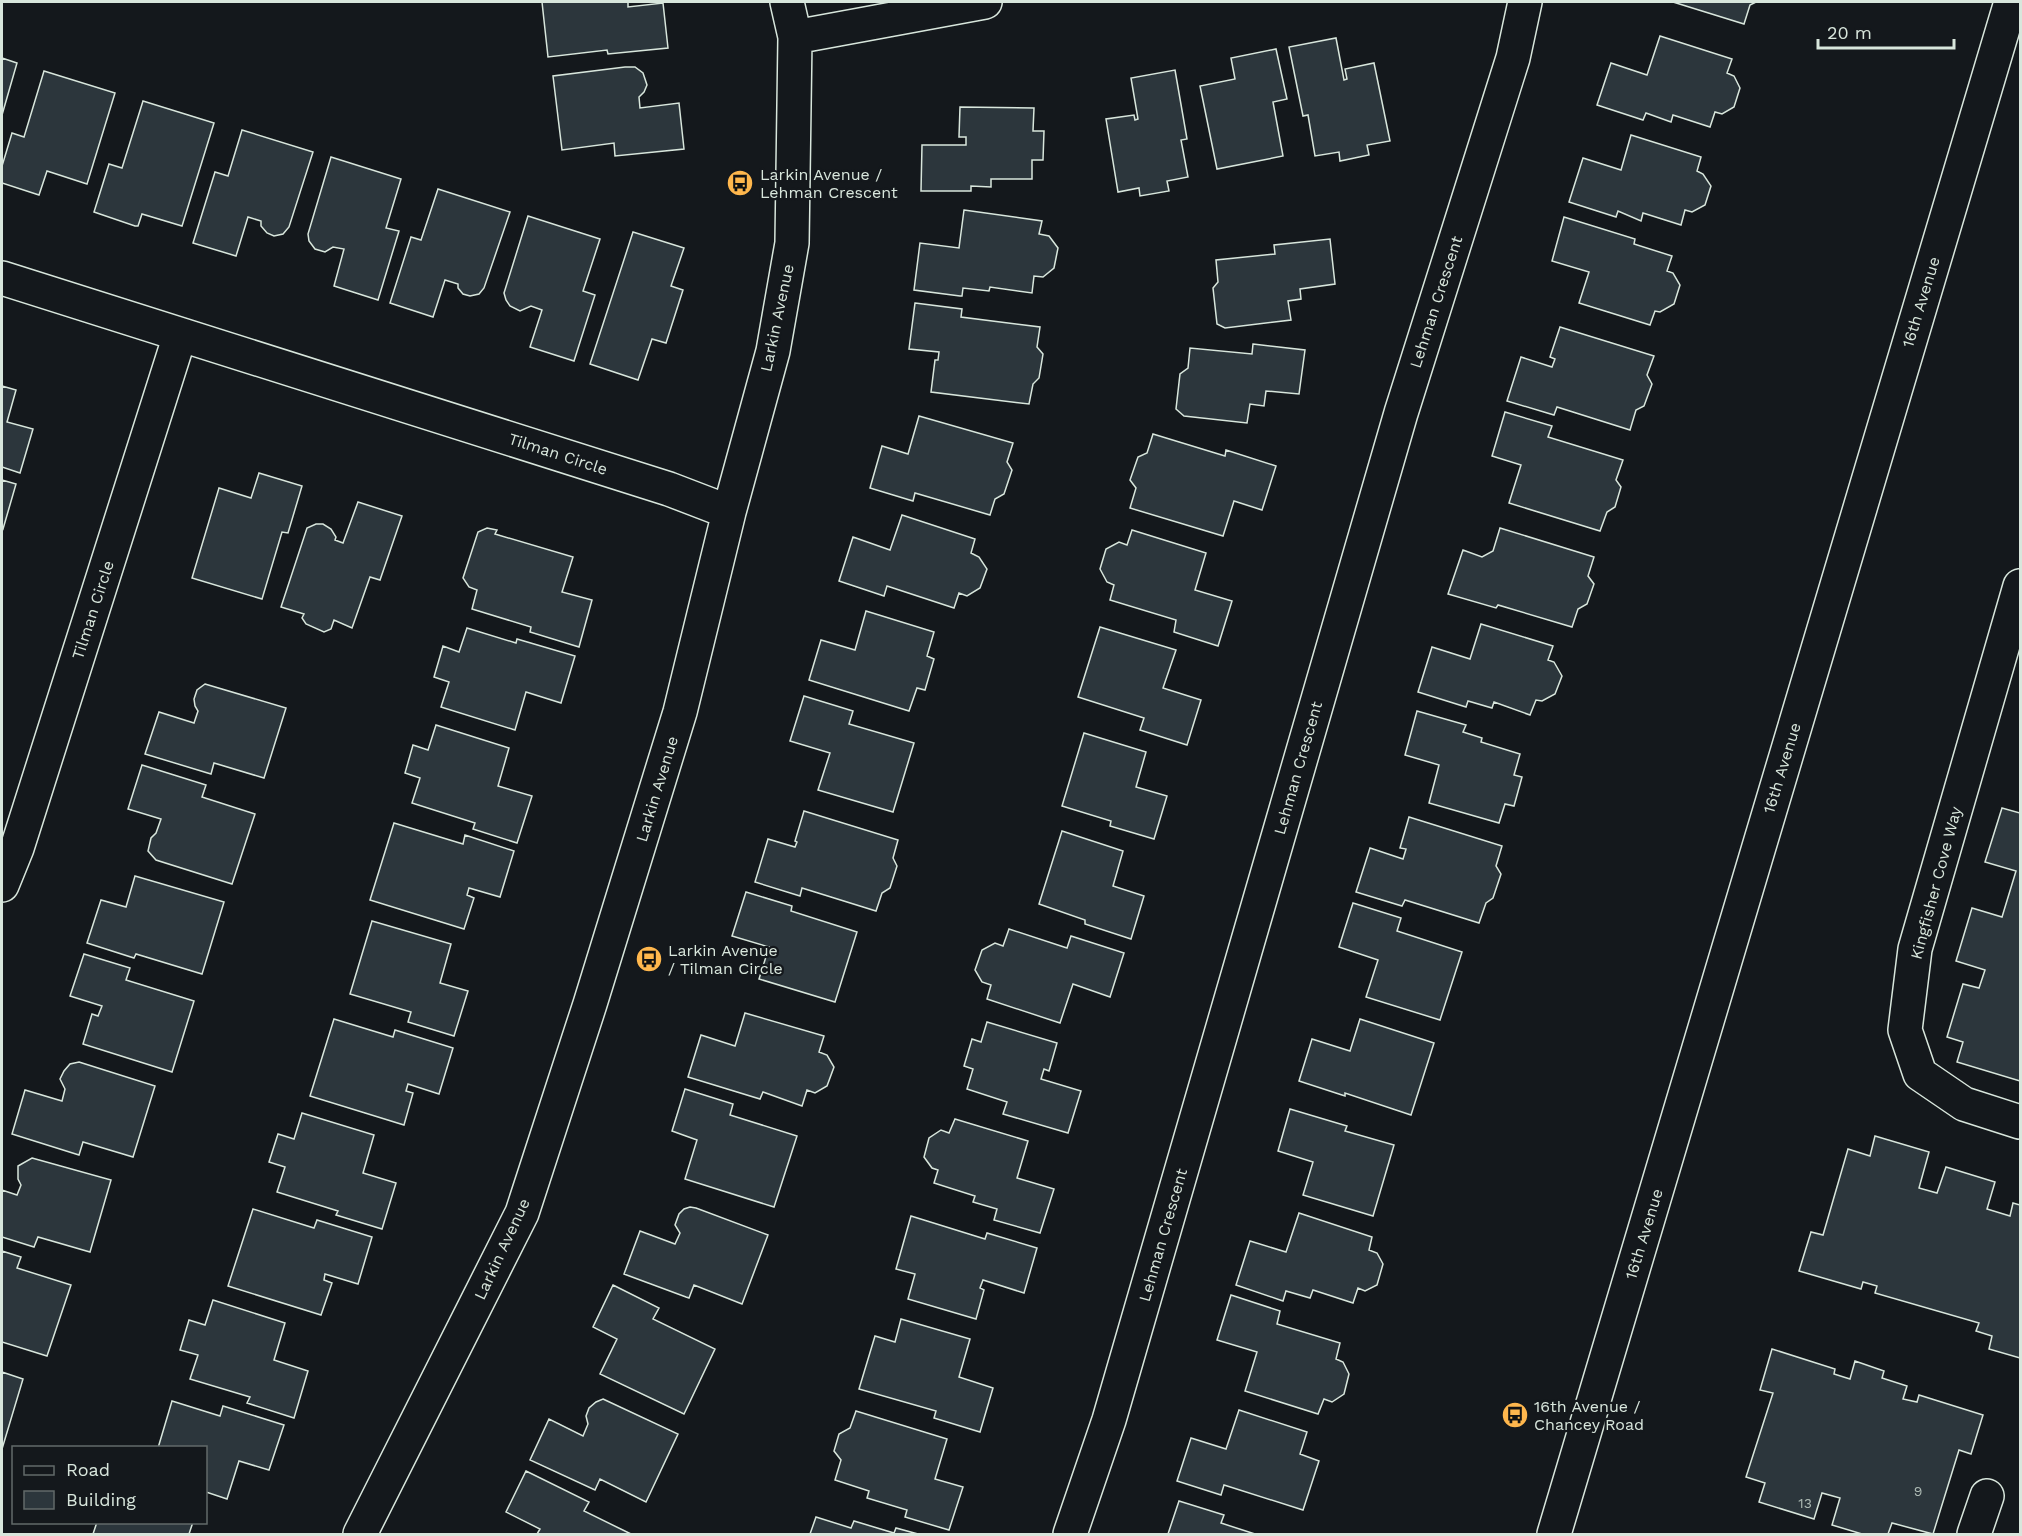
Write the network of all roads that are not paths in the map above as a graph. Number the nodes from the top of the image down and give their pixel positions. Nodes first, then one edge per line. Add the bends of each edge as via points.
1 (787, 2) edge
2 (985, 2) edge
3 (1525, 2) edge
4 (2011, 2) edge
5 (795, 37) junction
6 (2, 278) edge
7 (180, 334) junction
8 (729, 512) junction
9 (2020, 586) edge
10 (2, 885) edge
11 (2020, 1122) edge
12 (1987, 1496) dead end
13 (360, 1534) edge
14 (1070, 1534) edge
15 (1554, 1534) edge
16 (1974, 1534) edge

1 - 5 street, Larkin Avenue
2 - 5 street
3 - 14 street, Lehman Crescent via 1513,58 1401,413 1109,1420
4 - 15 street, 16th Avenue
5 - 8 street, Larkin Avenue via 792,243 773,351
6 - 7 street, Tilman Circle
7 - 8 street, Tilman Circle via 669,489
7 - 10 street, Tilman Circle
8 - 13 street, Larkin Avenue via 680,712 522,1213
9 - 11 street, Kingfisher Cove Way via 1915,949 1905,1030 1920,1074 1964,1104
12 - 16 street

